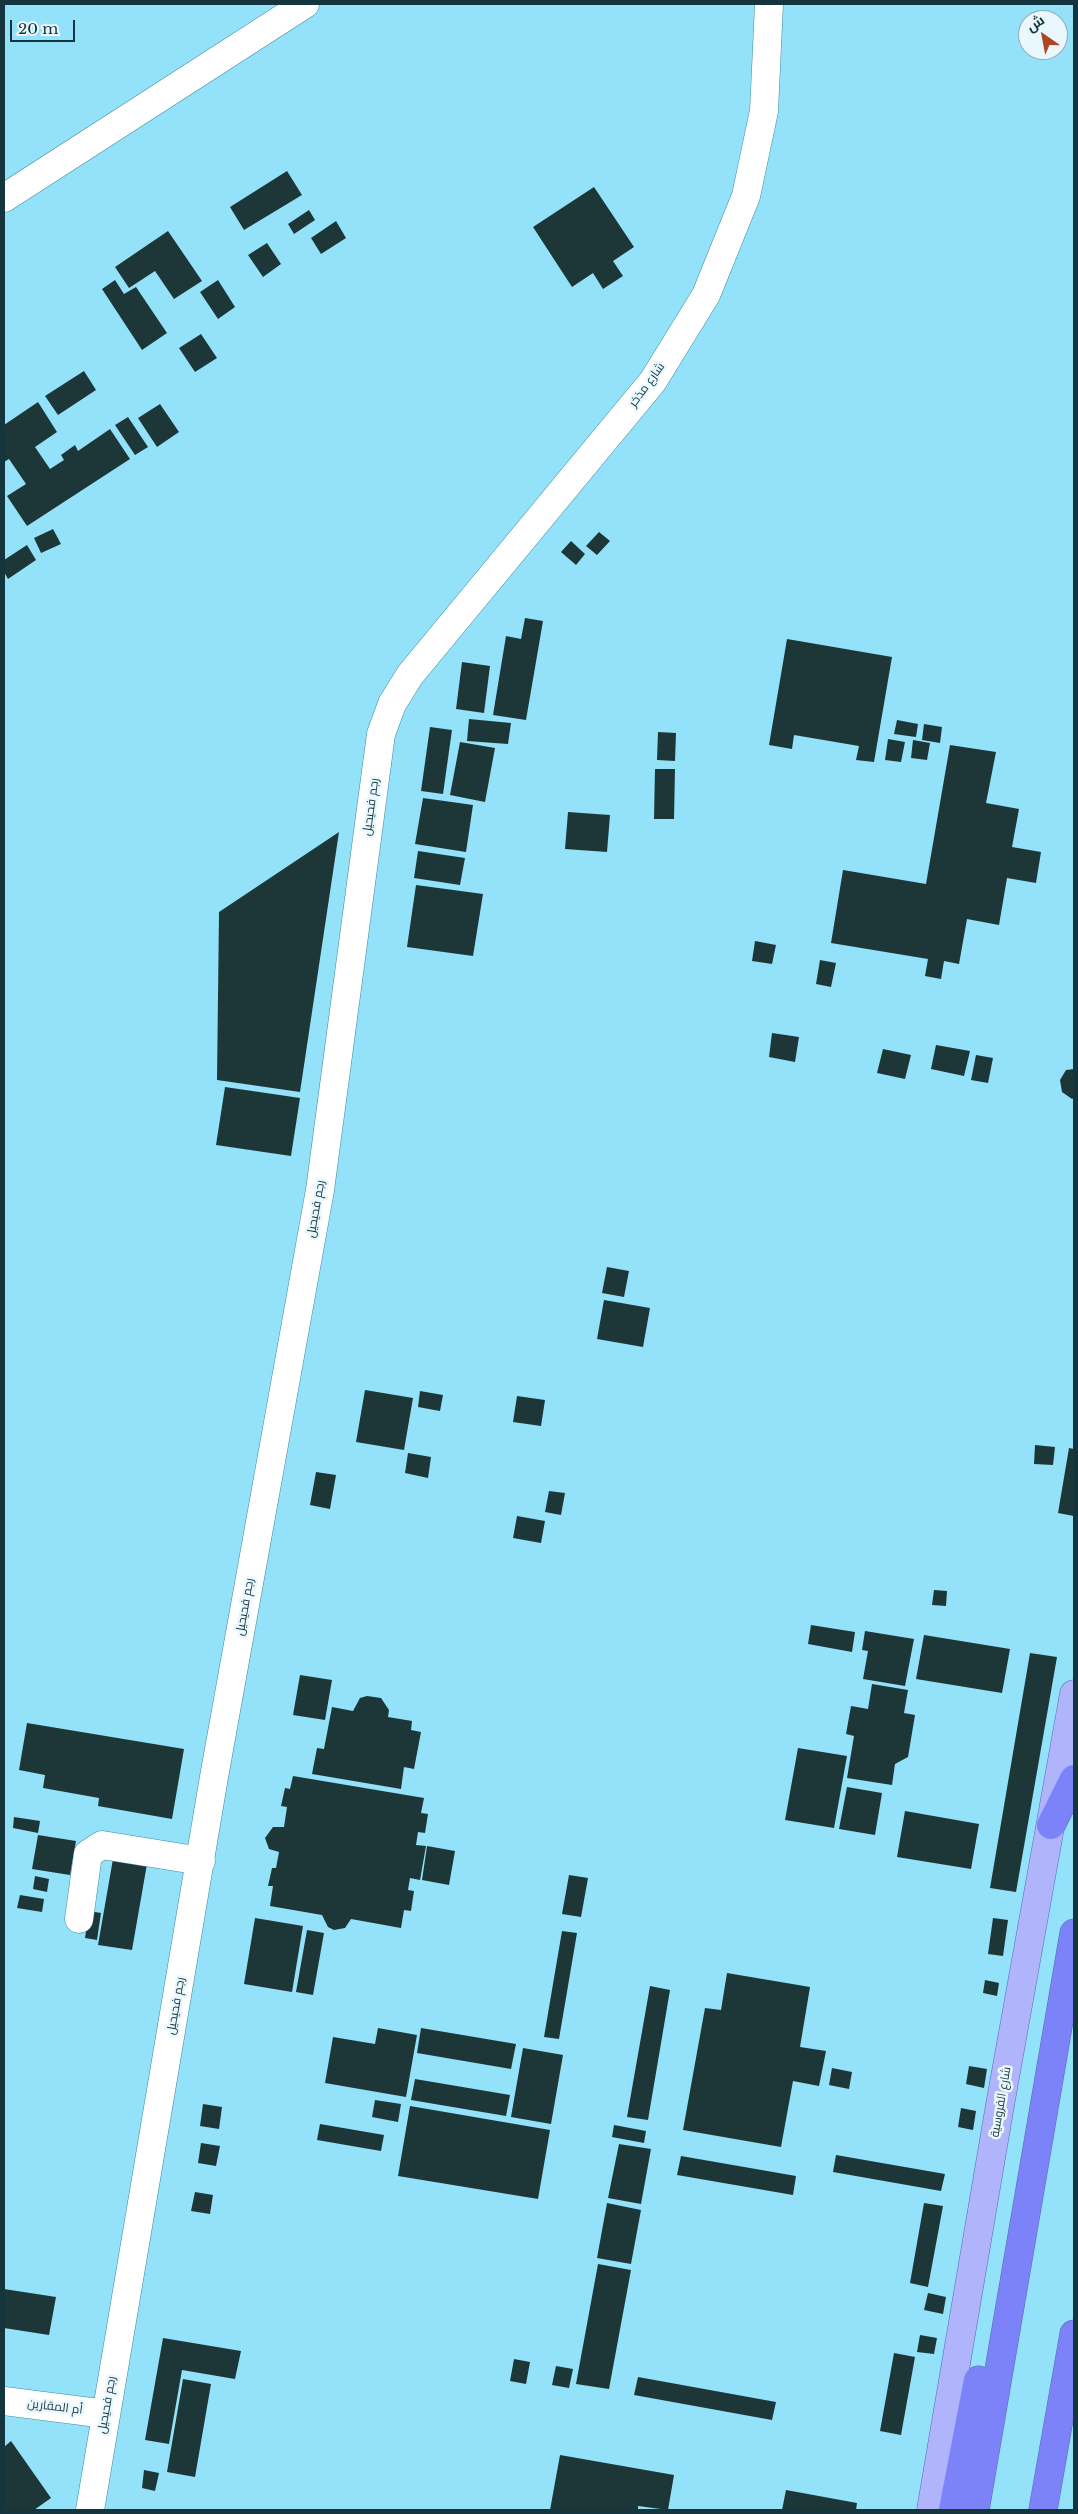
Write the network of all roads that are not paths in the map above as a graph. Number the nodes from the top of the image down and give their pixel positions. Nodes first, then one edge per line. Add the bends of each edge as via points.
1 (305, 4) edge
2 (769, 4) edge
3 (4, 198) edge
4 (392, 704) joint
5 (1074, 1694) edge
6 (1074, 1779) edge
7 (1051, 1825) junction
8 (200, 1861) junction
9 (79, 1919) dead end
10 (1074, 1933) edge
11 (1020, 2240) junction
12 (1074, 2334) edge
13 (4, 2400) edge
14 (106, 2414) junction
15 (90, 2510) edge
16 (931, 2510) edge
17 (953, 2510) edge
18 (975, 2510) edge
19 (1043, 2510) edge

1 - 3 street
2 - 4 street, شارع مذخر via 764,110 746,196 706,294 653,381 410,675
4 - 8 street, رجم فحيحيل via 381,734 320,1190
5 - 7 main road, شارع الفروسية
6 - 7 highway
7 - 16 main road, شارع الفروسية
8 - 9 street via 102,1845 88,1854
8 - 14 street, رجم فحيحيل
10 - 11 highway
11 - 17 highway via 984,2345
11 - 18 highway
12 - 19 highway
13 - 14 street, أم المقارين
14 - 15 street, رجم فحيحيل

